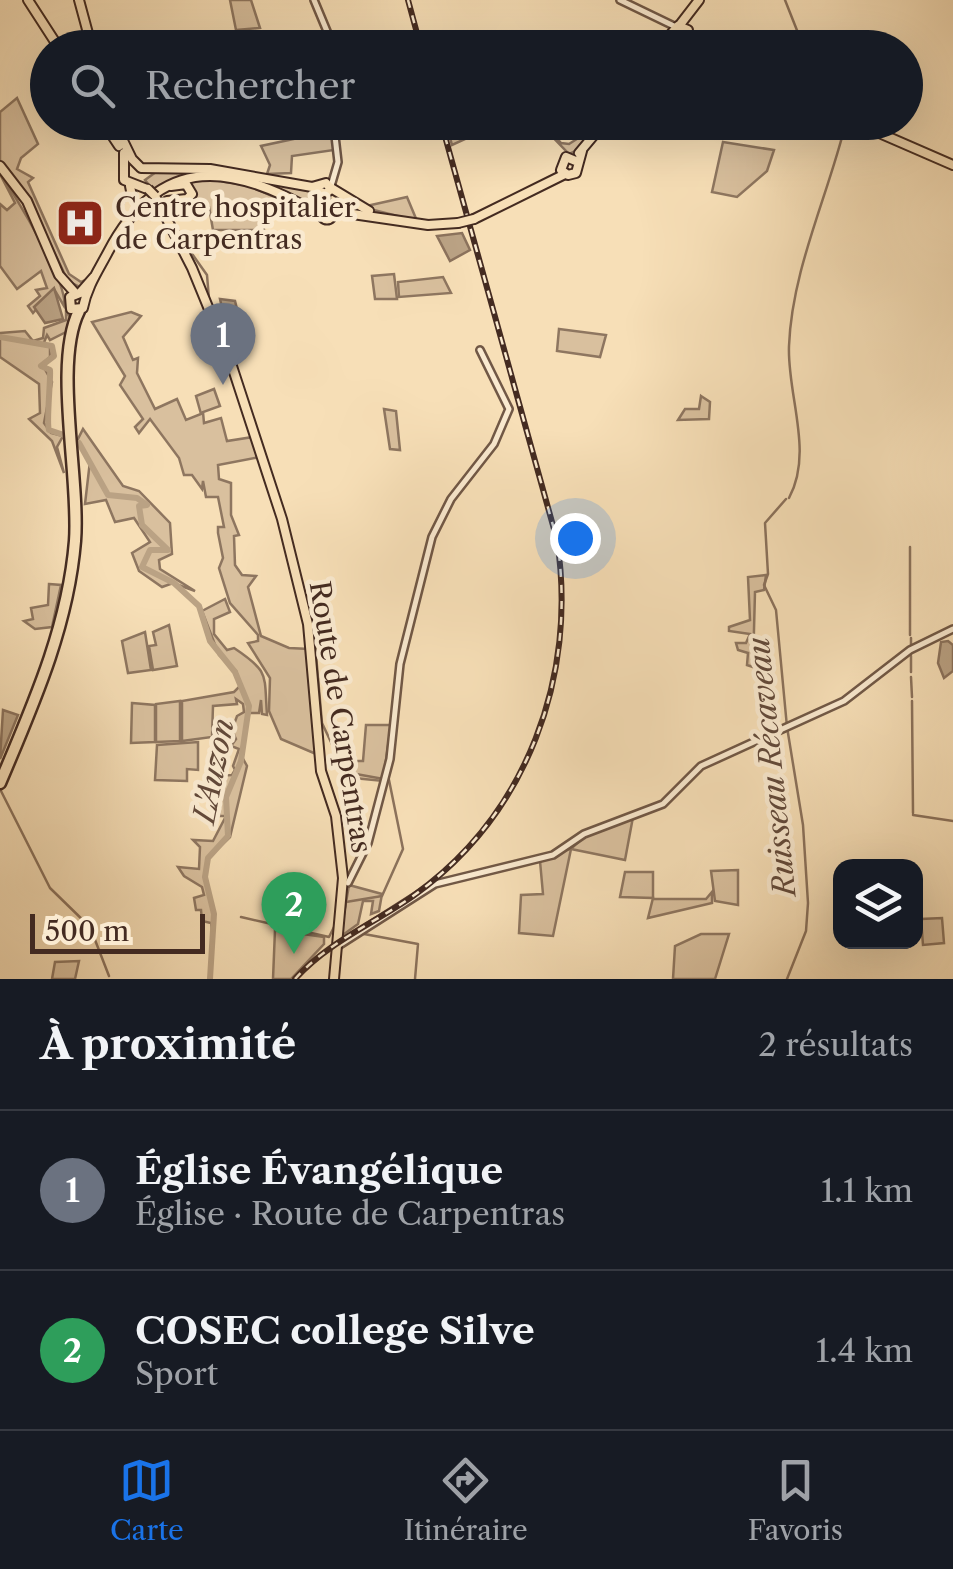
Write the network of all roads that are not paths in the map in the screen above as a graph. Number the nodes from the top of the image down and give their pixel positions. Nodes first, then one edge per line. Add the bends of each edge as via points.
1 (28, 0) edge
2 (79, 0) edge
3 (315, 0) edge
4 (620, 0) edge
5 (699, 0) edge
6 (47, 30) edge
7 (87, 30) edge
8 (327, 30) edge
9 (671, 30) edge
10 (681, 30) edge
11 (118, 140) edge
12 (119, 140) edge
13 (335, 140) edge
14 (590, 140) edge
15 (895, 140) edge
16 (124, 149) junction
17 (575, 160) junction
18 (953, 165) edge
19 (126, 166) junction
20 (0, 168) edge
21 (562, 171) junction
22 (325, 186) junction
23 (154, 193) junction
24 (327, 213) junction
25 (388, 217) junction
26 (118, 232) junction
27 (94, 276) junction
28 (60, 277) junction
29 (86, 286) junction
30 (75, 300) junction
31 (480, 350) dead end
32 (953, 630) edge
33 (1, 777) edge
34 (348, 883) dead end
35 (336, 946) junction
36 (334, 979) edge

1 - 6 main road
2 - 7 main road
3 - 8 street
4 - 9 street
5 - 10 main road
11 - 16 main road
12 - 16 main road
13 - 22 street via 338,165
14 - 17 main road
15 - 18 main road
16 - 19 main road
16 - 23 main road
17 - 21 main road via 564,159
17 - 21 main road via 576,173
19 - 23 main road
19 - 23 main road via 122,176
20 - 28 main road via 27,202
20 - 30 main road
21 - 25 main road, bridge via 474,219 428,225
22 - 23 main road via 210,169 159,170
22 - 24 street
22 - 25 main road
23 - 24 main road via 180,179 210,176
23 - 26 main road
23 - 26 main road via 131,198
23 - 35 main road, Route de Carpentras via 216,326 282,520 310,632 321,771 342,862
24 - 25 main road
26 - 27 main road
27 - 29 main road
27 - 30 main road
28 - 29 main road via 74,289
28 - 30 main road
29 - 30 main road
30 - 33 highway via 65,362 76,522 68,592 47,668
31 - 34 street via 509,409 494,444 432,536 400,664 390,759 368,842
32 - 35 street via 910,650 856,693 701,766 663,804 584,834 553,855 436,884
35 - 36 main road, Route de Carpentras

